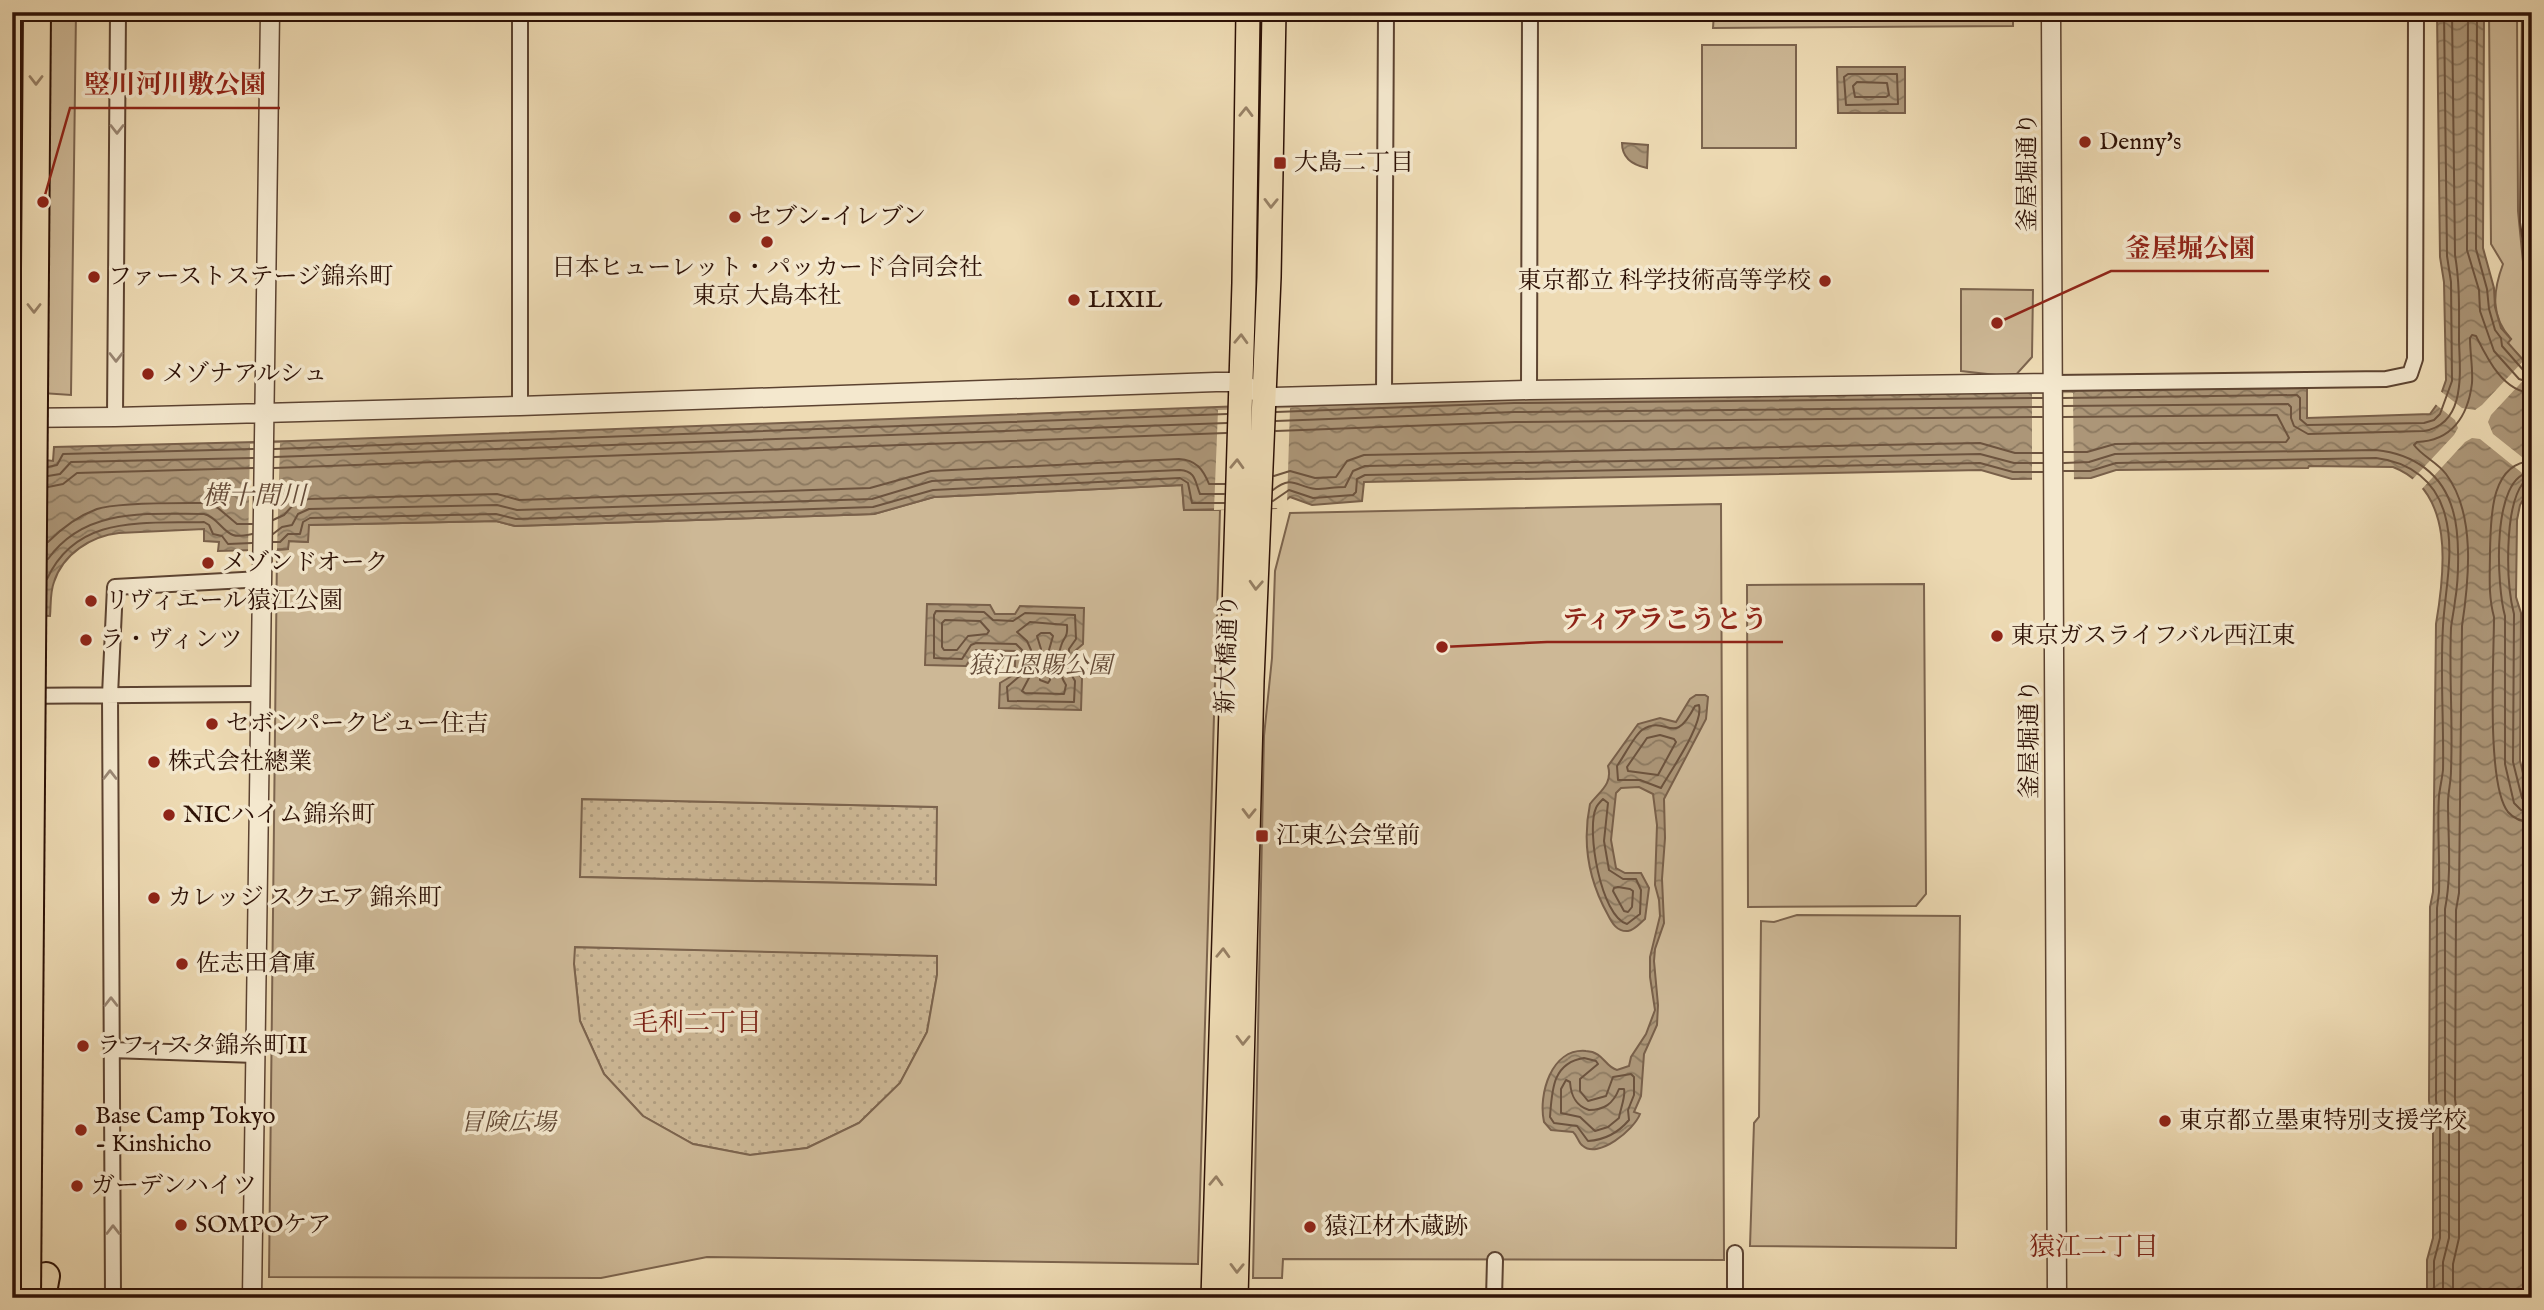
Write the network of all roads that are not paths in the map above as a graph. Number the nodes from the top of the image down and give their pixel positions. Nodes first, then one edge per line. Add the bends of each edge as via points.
1 (14, 12) edge
2 (37, 12) edge
3 (118, 12) edge
4 (270, 12) edge
5 (520, 12) edge
6 (1248, 12) edge
7 (1274, 12) edge
8 (1386, 12) edge
9 (1530, 12) edge
10 (2051, 12) edge
11 (2416, 12) edge
12 (2530, 12) edge
13 (12, 122) edge
14 (2531, 245) edge
15 (1240, 382) junction
16 (2054, 388) junction
17 (1528, 390) junction
18 (1384, 395) junction
19 (1263, 401) junction
20 (520, 406) junction
21 (266, 412) junction
22 (115, 417) junction
23 (12, 418) edge
24 (32, 578) junction
25 (263, 579) junction
26 (261, 694) junction
27 (110, 695) junction
28 (12, 696) edge
29 (112, 1050) junction
30 (256, 1055) junction
31 (1735, 1253) dead end
32 (1495, 1260) dead end
33 (44, 1291) edge
34 (27, 1298) edge
35 (113, 1298) edge
36 (252, 1298) edge
37 (1213, 1298) edge
38 (1236, 1298) edge
39 (1494, 1298) edge
40 (1735, 1298) edge
41 (2057, 1298) edge

1 - 13 highway
2 -> 24 highway, bridge
3 -> 22 street
4 - 21 street
5 - 20 street
15 -> 6 main road, 新大橋通り
7 -> 19 main road, 新大橋通り
8 - 18 street
9 - 17 street
10 - 16 street, 釜屋堀通り
11 - 16 street via 2415,359 2410,374 2386,379
12 - 14 street
15 - 19 street
15 - 20 street
37 -> 15 main road, 新大橋通り
16 - 17 street
16 - 41 street, 釜屋堀通り
17 - 18 street
18 - 19 street
19 -> 38 main road, 新大橋通り
20 - 21 street
21 - 22 street
21 - 25 street
22 - 23 street
24 - 33 highway, bridge via 47,647
24 - 34 highway, bridge
25 - 26 street
25 - 27 street via 115,587
26 - 27 street
26 - 30 street
27 - 28 street
29 -> 27 street
29 - 30 street
35 -> 29 street
30 - 36 street
31 - 40 street
32 - 39 street

